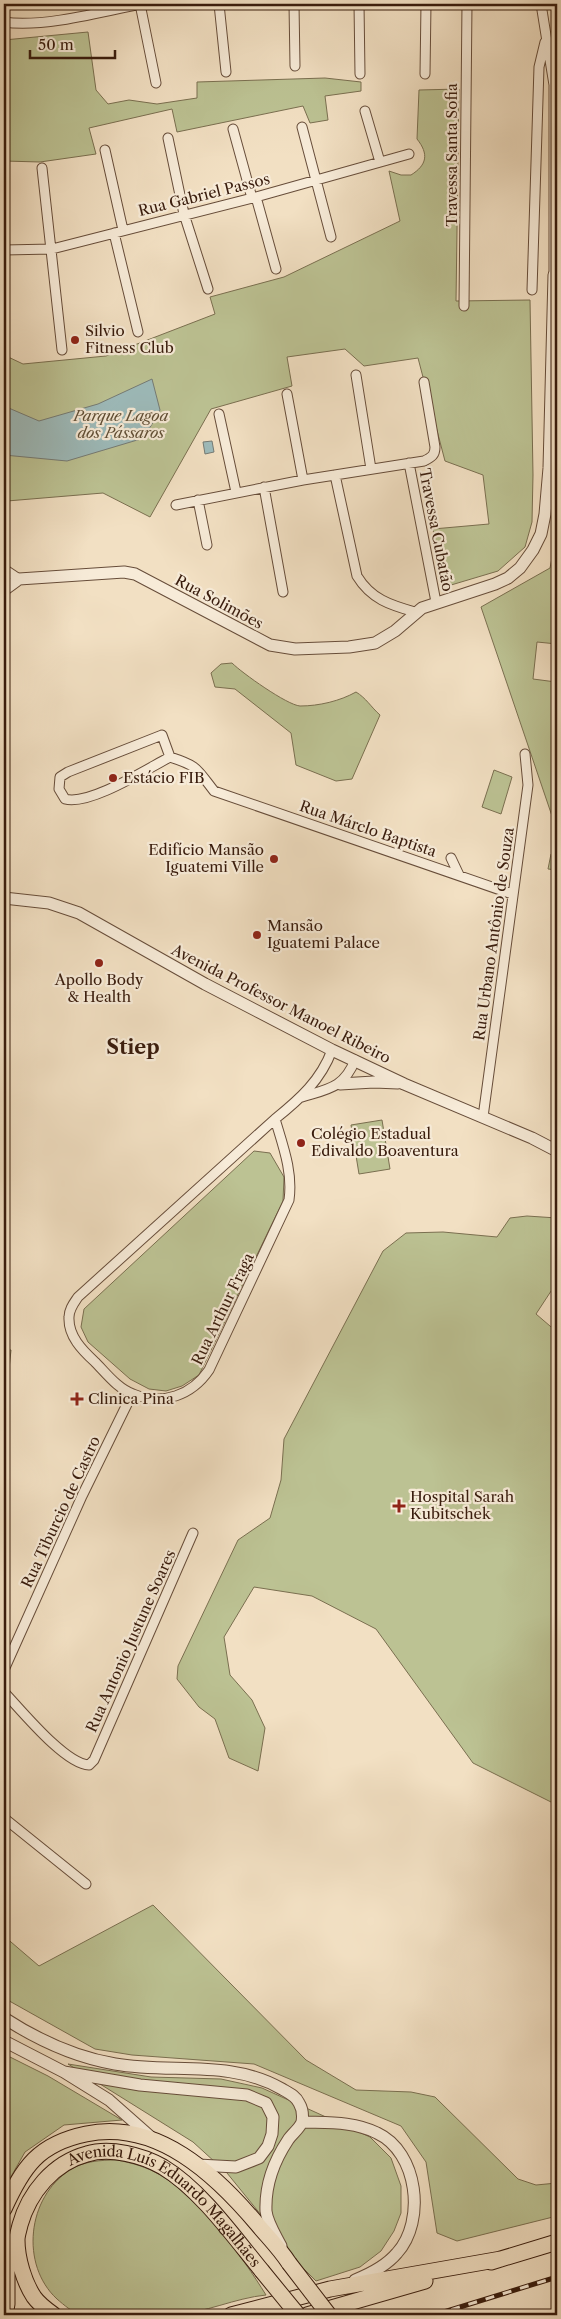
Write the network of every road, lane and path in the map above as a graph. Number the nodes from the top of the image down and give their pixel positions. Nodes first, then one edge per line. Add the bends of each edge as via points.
1 (140, 4) edge
2 (219, 4) edge
3 (294, 4) edge
4 (358, 4) edge
5 (426, 4) edge
6 (467, 4) edge
7 (542, 4) edge
8 (126, 5) edge
9 (4, 22) edge
10 (546, 34) junction
11 (295, 66) dead end
12 (226, 72) dead end
13 (360, 74) dead end
14 (425, 74) dead end
15 (156, 83) dead end
16 (366, 111) dead end
17 (302, 128) dead end
18 (233, 129) dead end
19 (168, 138) dead end
20 (105, 150) dead end
21 (409, 154) dead end
22 (380, 162) junction
23 (42, 168) dead end
24 (316, 180) junction
25 (254, 197) junction
26 (184, 214) junction
27 (118, 231) junction
28 (331, 237) dead end
29 (52, 248) junction
30 (4, 250) edge
31 (276, 269) dead end
32 (556, 276) edge
33 (208, 289) dead end
34 (532, 290) dead end
35 (464, 306) dead end
36 (138, 332) dead end
37 (62, 350) dead end
38 (356, 375) dead end
39 (424, 382) dead end
40 (287, 394) dead end
41 (219, 414) dead end
42 (409, 463) junction
43 (371, 469) junction
44 (335, 475) junction
45 (303, 480) junction
46 (264, 487) junction
47 (236, 492) junction
48 (198, 500) junction
49 (176, 505) dead end
50 (207, 545) dead end
51 (4, 569) edge
52 (19, 579) junction
53 (4, 590) edge
54 (283, 592) dead end
55 (436, 602) junction
56 (415, 612) junction
57 (525, 754) dead end
58 (170, 757) junction
59 (451, 858) dead end
60 (458, 875) junction
61 (512, 894) junction
62 (4, 898) edge
63 (17, 900) junction
64 (4, 903) edge
65 (332, 1050) junction
66 (355, 1060) junction
67 (340, 1084) junction
68 (404, 1084) junction
69 (302, 1097) junction
70 (483, 1117) junction
71 (275, 1119) junction
72 (532, 1138) junction
73 (557, 1144) edge
74 (557, 1151) edge
75 (132, 1394) junction
76 (193, 1533) dead end
77 (4, 1670) edge
78 (4, 1692) edge
79 (4, 1818) edge
80 (86, 1884) dead end
81 (4, 2018) edge
82 (4, 2041) edge
83 (64, 2072) junction
84 (302, 2122) junction
85 (154, 2139) junction
86 (198, 2165) junction
87 (4, 2209) edge
88 (16, 2239) junction
89 (557, 2242) edge
90 (500, 2259) junction
91 (288, 2261) junction
92 (330, 2289) junction
93 (5, 2315) edge
94 (54, 2315) edge
95 (231, 2315) edge
96 (298, 2315) edge
97 (307, 2315) edge
98 (329, 2315) edge

1 - 8 street
1 - 15 street
2 - 12 street
3 - 11 street
4 - 13 street
5 - 14 street
6 - 35 street, Travessa Santa Sofia
7 - 10 street
8 - 9 street via 64,19
10 - 32 street via 554,95
10 - 34 street via 540,68
16 - 22 street
17 - 24 street
18 - 25 street
19 - 26 street
20 - 27 street
21 - 22 street, Rua Gabriel Passos
22 - 24 street, Rua Gabriel Passos
23 - 29 street
24 - 25 street, Rua Gabriel Passos
24 - 28 street
25 - 26 street, Rua Gabriel Passos
25 - 31 street
26 - 27 street, Rua Gabriel Passos
26 - 33 street
27 - 29 street, Rua Gabriel Passos
27 - 36 street
29 - 30 street, Rua Gabriel Passos
29 - 37 street
32 - 55 street via 549,468 541,534 520,568 508,578
38 - 43 street
39 - 42 street via 435,454 424,461
40 - 45 street
41 - 47 street
42 - 43 street
42 - 55 street, Travessa Cubatão
43 - 44 street
44 - 45 street
44 - 56 street via 357,576 364,588 387,604
45 - 46 street
46 - 47 street
46 - 54 street
47 - 48 street
48 - 49 street
48 - 50 street
51 - 52 street
52 - 53 street
52 - 56 street, Rua Solimões via 112,572 135,574 254,638 282,648 349,647 375,643 396,632
55 - 56 street
57 - 61 street, Rua Urbano Antônio de Souza via 528,785
58 - 58 street via 89,798 66,799 59,789 60,777 68,772 162,735
58 - 60 street, Rua Márclo Baptista via 195,767 214,791
59 - 60 street
60 - 61 street, Rua Márclo Baptista
61 - 70 street, Rua Urbano Antônio de Souza
62 - 63 street, Avenida Professor Manoel Ribeiro
63 - 64 street, Avenida Professor Manoel Ribeiro
63 - 65 street, Avenida Professor Manoel Ribeiro via 49,903 79,913
65 - 66 street, Avenida Professor Manoel Ribeiro
65 - 69 street, Rua Arthur Fraga via 322,1072
66 - 67 street via 350,1073
66 - 68 street, Avenida Professor Manoel Ribeiro
67 - 68 street
67 - 69 street, Rua Arthur Fraga
68 - 70 street, Avenida Professor Manoel Ribeiro
69 - 71 street, Rua Arthur Fraga
70 - 72 street, Avenida Professor Manoel Ribeiro
71 - 75 street, Rua Arthur Fraga via 289,1170 288,1200 210,1370 188,1392 172,1398 154,1400
71 - 75 street, Rua Arthur Fraga via 78,1296 72,1307 69,1317 76,1342 112,1381
72 - 73 street, Avenida Professor Manoel Ribeiro
72 - 74 street, Avenida Professor Manoel Ribeiro
75 - 77 street, Rua Tiburcio de Castro
76 - 78 street, Rua Antonio Justune Soares via 94,1760 89,1765 80,1765 72,1760
79 - 80 street
81 - 84 street via 48,2044 84,2057 116,2064 206,2068 267,2080 296,2097
82 - 83 street
83 - 85 street via 109,2100
83 - 86 street via 140,2085 247,2095 266,2103 273,2117 272,2134 259,2158 236,2167
84 - 91 street via 287,2141 267,2187 266,2213
84 - 92 street via 342,2123 379,2134 393,2145 408,2166 414,2190 413,2219 409,2234 397,2254 370,2274
85 - 86 main road, Avenida Luís Eduardo Magalhães
85 - 87 main road, Avenida Luís Eduardo Magalhães via 103,2130 54,2146 33,2159 18,2177
86 - 91 main road, Avenida Luís Eduardo Magalhães via 233,2196
88 - 93 main road via 7,2271
88 - 94 main road, Avenida Luís Eduardo Magalhães via 24,2276 35,2298
88 - 96 main road, Avenida Luís Eduardo Magalhães, bridge via 26,2206 45,2180 65,2162 88,2153 114,2152 141,2157 164,2168 198,2195
89 - 90 main road
90 - 92 main road
90 - 97 main road
91 - 98 main road, Avenida Luís Eduardo Magalhães, bridge
92 - 95 main road

